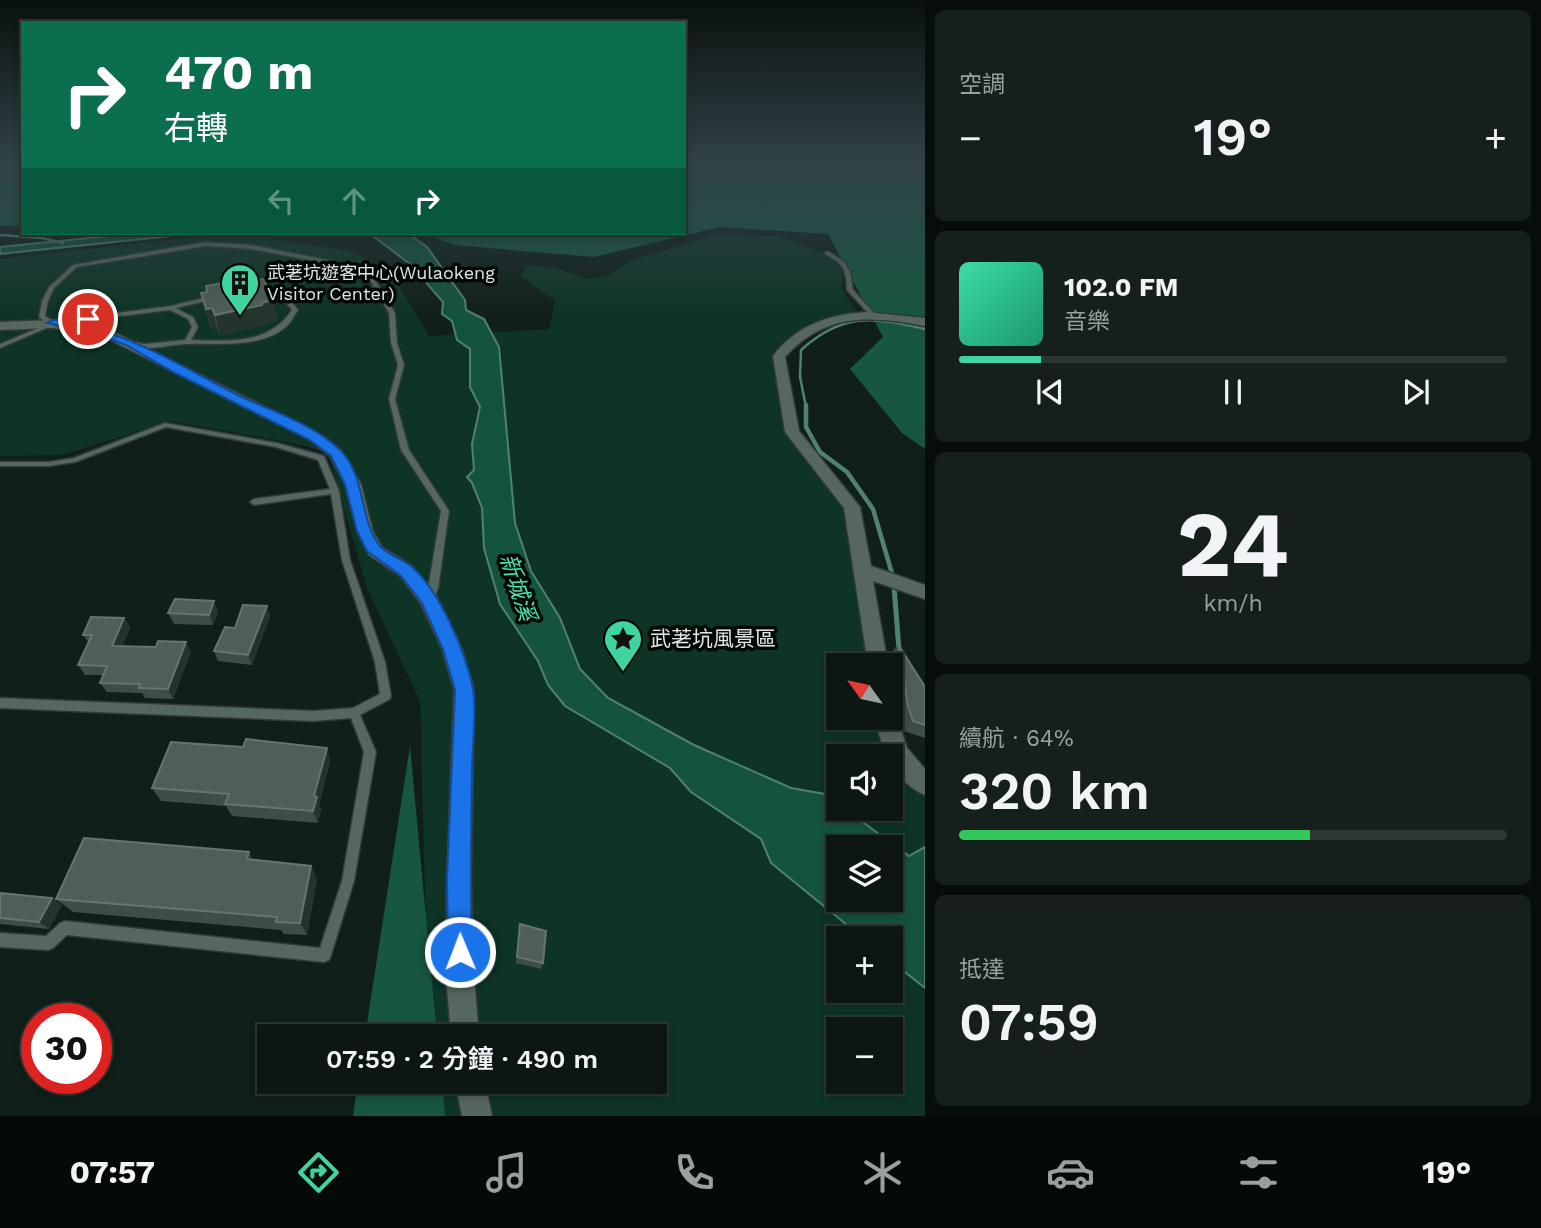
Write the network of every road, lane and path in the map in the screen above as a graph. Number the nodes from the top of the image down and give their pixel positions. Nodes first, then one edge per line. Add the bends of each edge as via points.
1 (827, 253) dead end
2 (251, 291) edge
3 (218, 296) edge
4 (172, 308) junction
5 (873, 315) junction
6 (925, 323) edge
7 (53, 324) junction
8 (0, 326) edge
9 (187, 342) junction
10 (130, 343) junction
11 (0, 346) edge
12 (0, 464) edge
13 (335, 491) junction
14 (254, 502) dead end
15 (878, 576) junction
16 (925, 592) edge
17 (429, 600) junction
18 (878, 653) edge
19 (0, 703) edge
20 (354, 713) junction
21 (888, 730) edge
22 (925, 784) edge
23 (0, 940) edge
24 (464, 1024) edge
25 (472, 1094) edge
26 (477, 1116) edge

1 - 5 lane via 842,261 849,271 850,290
2 - 9 lane via 280,294 295,310 291,319 263,337
3 - 4 lane
4 - 7 lane
4 - 9 lane via 191,318 195,327
5 - 6 street
5 - 15 street via 808,327 779,356 792,432 852,507
7 - 8 street
7 - 10 street via 98,331
7 - 11 lane
7 - 17 lane via 42,317 45,301 52,287 75,266 206,244 332,263 373,281 392,313 401,365 392,399 405,450 445,511
9 - 10 lane
10 - 17 street via 315,437 336,453 353,484 375,551 406,571
12 - 13 lane via 75,460 165,425 277,445 321,458
13 - 14 lane
13 - 20 lane via 346,560 380,662 386,696
15 - 16 street
15 - 18 street
17 - 24 street via 452,649 464,690 458,878
19 - 20 lane via 314,716
20 - 23 lane via 370,752 348,881 324,955 65,928 48,943
21 - 22 street via 890,742
25 - 26 street

